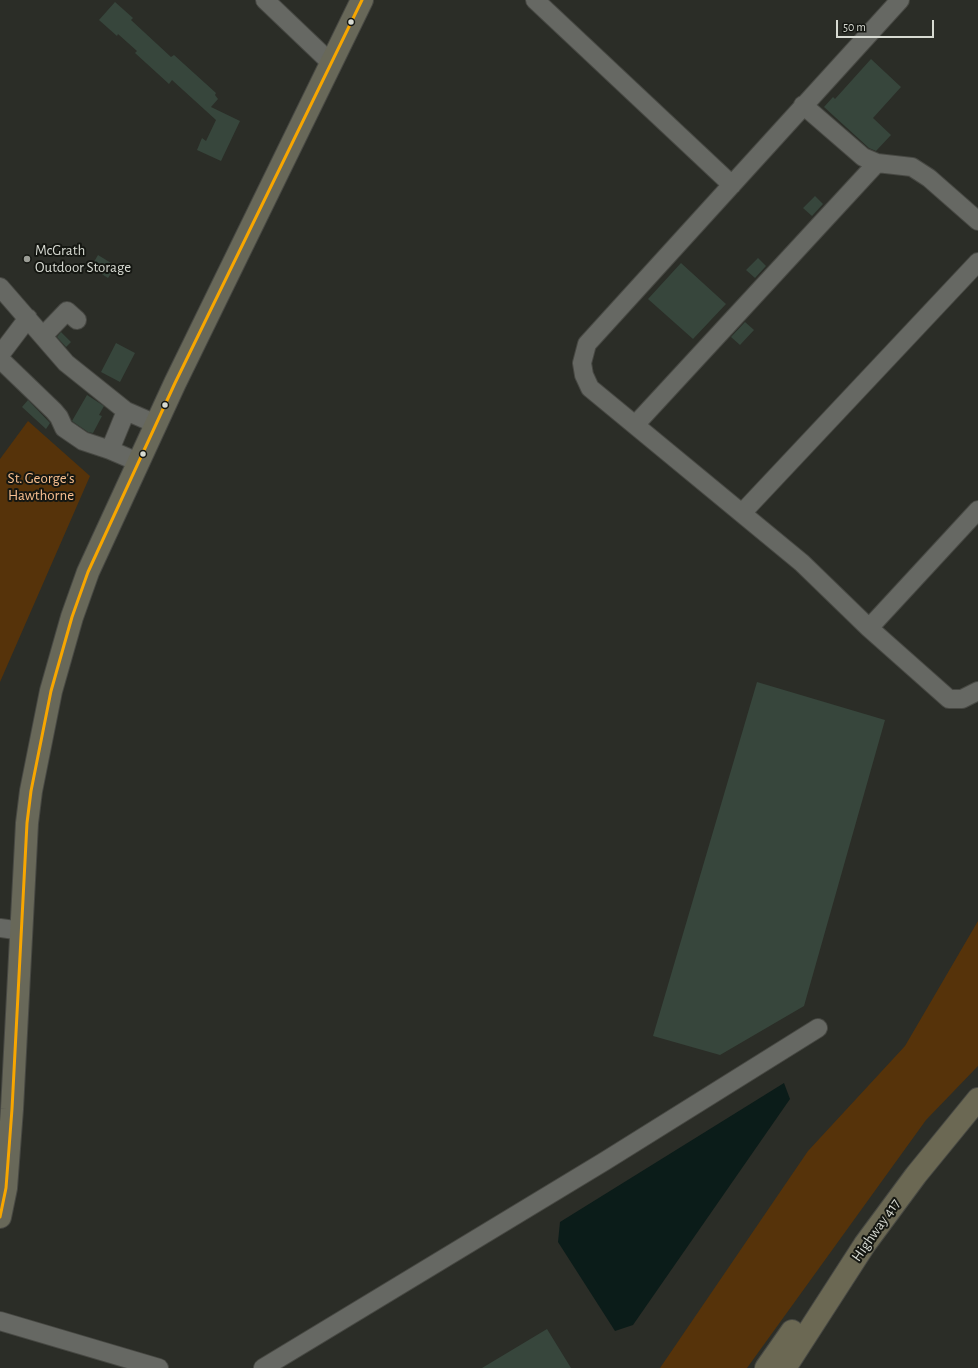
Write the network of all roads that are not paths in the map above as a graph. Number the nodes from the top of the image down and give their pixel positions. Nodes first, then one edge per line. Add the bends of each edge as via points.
1 (265, 0) edge
2 (362, 0) edge
3 (535, 0) edge
4 (900, 0) edge
5 (331, 63) junction
6 (798, 112) junction
7 (877, 163) junction
8 (732, 185) junction
9 (978, 222) edge
10 (978, 262) edge
11 (0, 287) edge
12 (28, 318) junction
13 (77, 320) dead end
14 (43, 336) junction
15 (0, 355) edge
16 (0, 359) edge
17 (126, 411) junction
18 (156, 424) junction
19 (635, 425) junction
20 (110, 450) junction
21 (138, 462) junction
22 (978, 510) edge
23 (742, 513) junction
24 (869, 628) junction
25 (978, 691) edge
26 (0, 928) edge
27 (22, 930) junction
28 (818, 1028) dead end
29 (978, 1099) edge
30 (916, 1175) junction
31 (0, 1217) edge
32 (0, 1321) edge
33 (159, 1368) edge
34 (263, 1368) edge
35 (766, 1368) edge
36 (785, 1368) edge

1 - 5 lane
2 - 5 main road
3 - 8 lane
4 - 6 lane
5 - 18 main road
6 - 7 lane via 863,158
6 - 8 lane
7 - 9 lane via 912,167 929,178
7 - 19 lane
8 - 19 lane via 587,344 582,363 590,388
10 - 23 lane
11 - 12 lane
12 - 14 lane
12 - 15 lane
13 - 14 lane via 67,312
14 - 17 lane via 66,363
16 - 20 lane via 59,417 64,428 83,440
17 - 18 lane
17 - 20 lane
18 - 21 main road
19 - 23 lane
20 - 21 lane
21 - 27 main road via 88,572 72,616 51,691 30,797
22 - 24 lane
23 - 24 lane via 802,563
24 - 25 lane via 948,699 962,699
26 - 27 lane
27 - 31 main road via 6,1188
28 - 34 lane via 606,1161
29 - 30 highway, Highway 417
30 - 35 highway via 824,1284
30 - 36 highway, Highway 417 via 865,1244
32 - 33 lane

